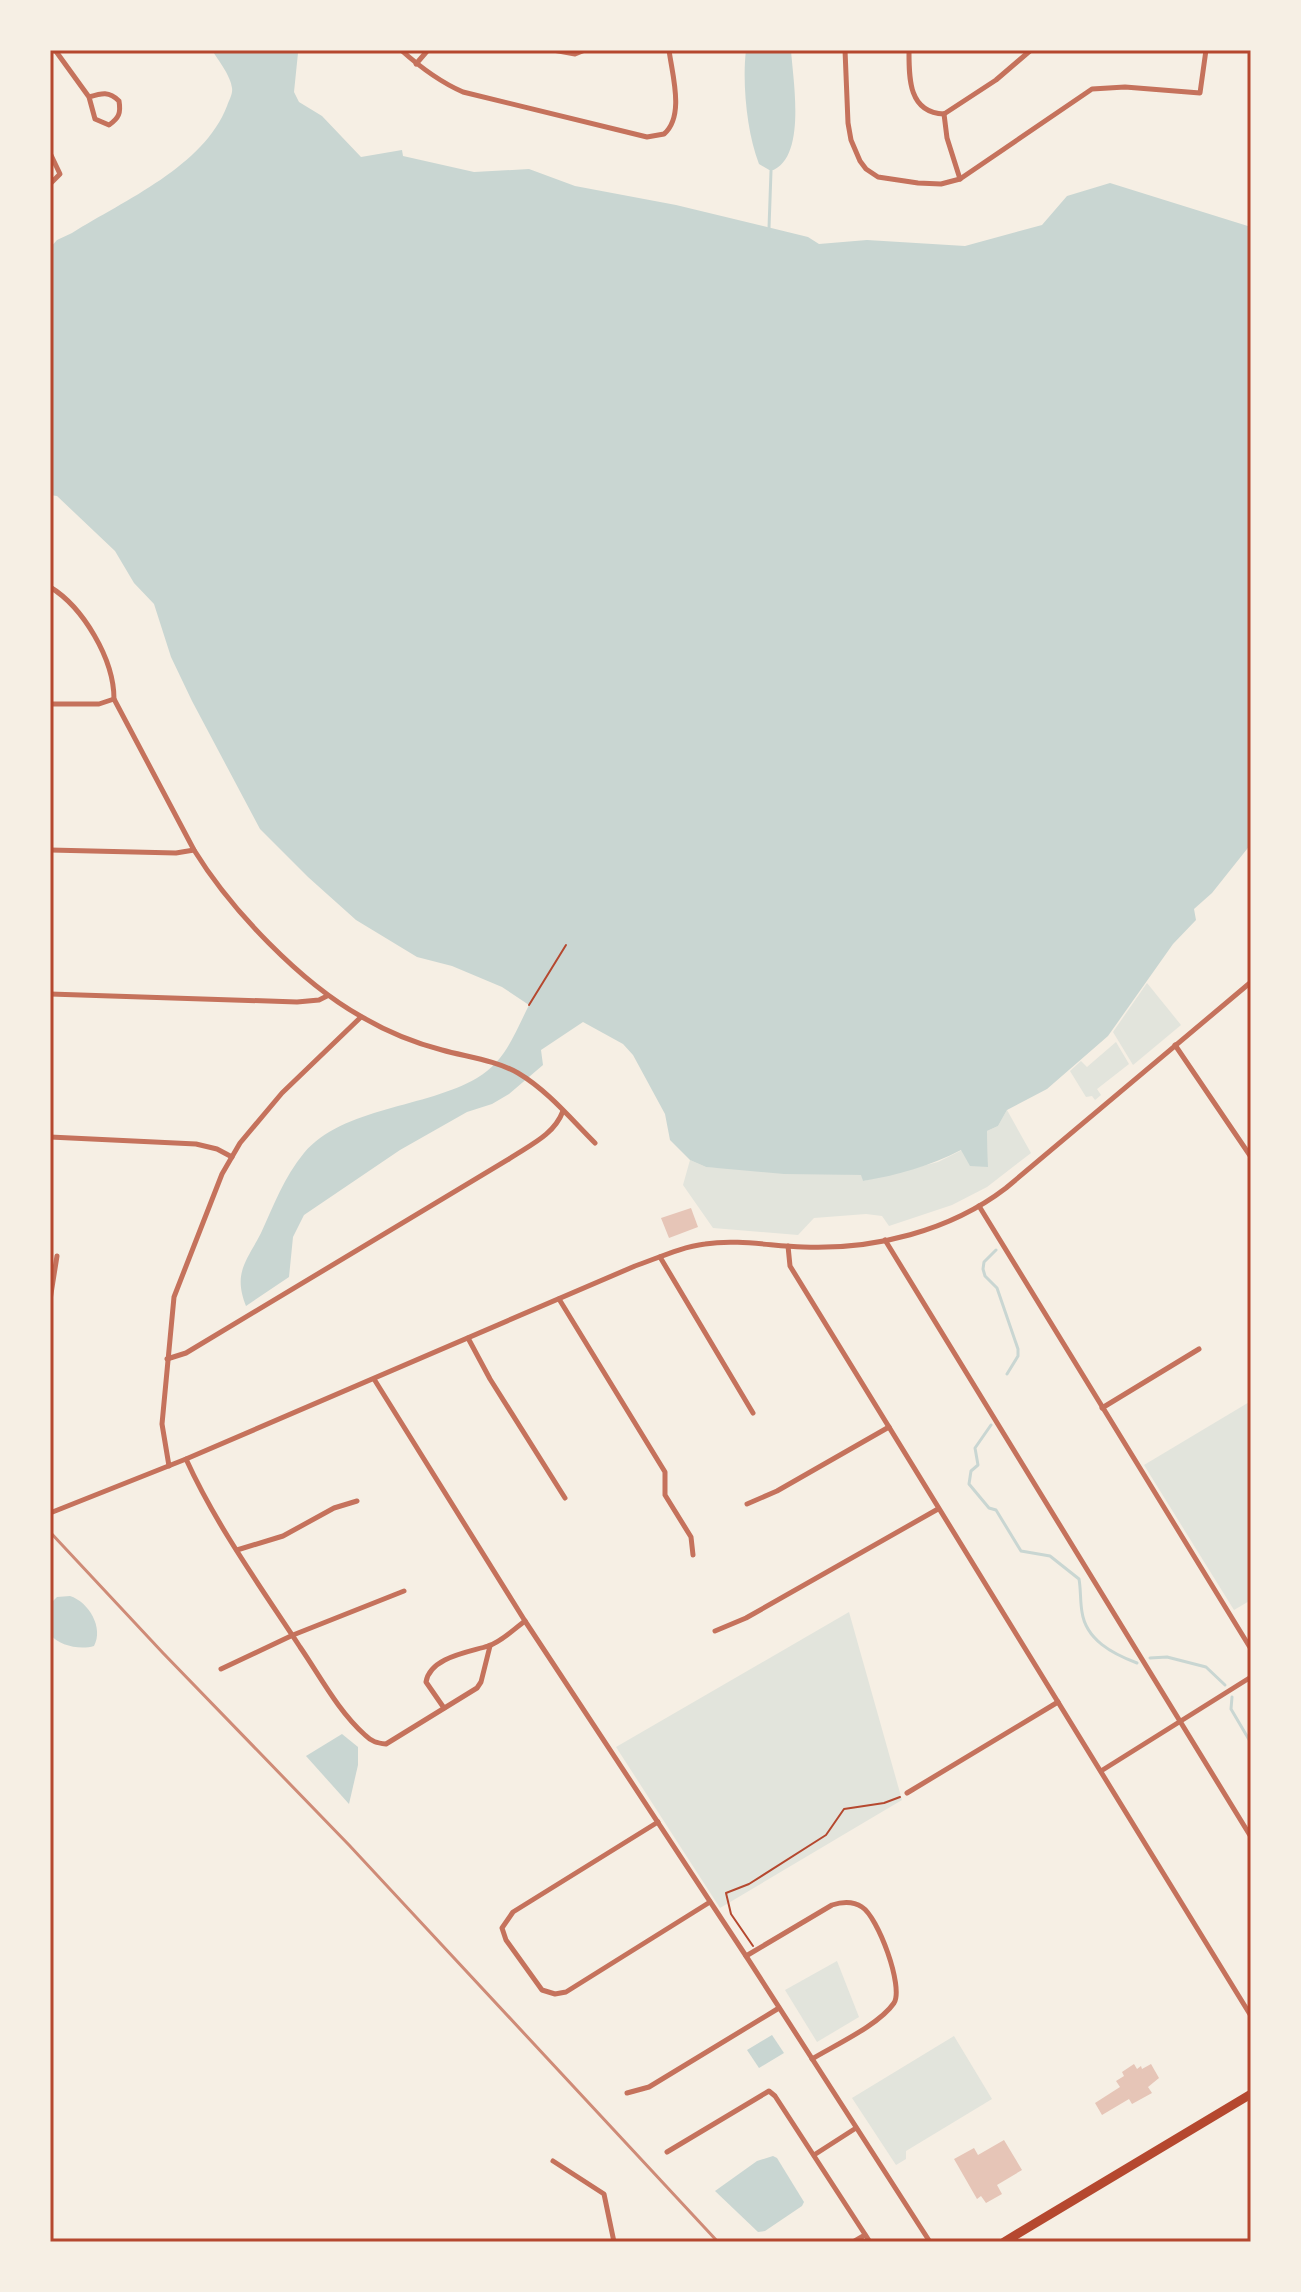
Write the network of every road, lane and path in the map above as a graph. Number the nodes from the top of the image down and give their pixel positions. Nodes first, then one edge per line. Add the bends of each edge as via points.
1 (55, 50) edge
2 (401, 50) edge
3 (428, 50) edge
4 (554, 50) edge
5 (585, 50) edge
6 (669, 50) edge
7 (845, 50) edge
8 (909, 50) edge
9 (1031, 50) edge
10 (1206, 50) edge
11 (416, 64) junction
12 (89, 97) junction
13 (944, 114) junction
14 (50, 153) edge
15 (960, 179) junction
16 (50, 184) edge
17 (50, 587) edge
18 (114, 699) junction
19 (50, 704) edge
20 (50, 850) edge
21 (194, 850) junction
22 (566, 945) dead end
23 (1251, 982) edge
24 (50, 994) edge
25 (328, 996) junction
26 (529, 1005) dead end
27 (361, 1017) junction
28 (1175, 1045) junction
29 (563, 1111) junction
30 (50, 1137) edge
31 (595, 1143) dead end
32 (232, 1157) junction
33 (1251, 1157) edge
34 (979, 1206) junction
35 (885, 1240) junction
36 (788, 1246) junction
37 (57, 1256) dead end
38 (660, 1257) junction
39 (559, 1299) junction
40 (50, 1300) edge
41 (468, 1338) junction
42 (1199, 1349) dead end
43 (167, 1359) junction
44 (374, 1379) junction
45 (1102, 1408) junction
46 (753, 1413) dead end
47 (889, 1427) junction
48 (186, 1459) junction
49 (169, 1466) junction
50 (565, 1498) dead end
51 (357, 1501) dead end
52 (747, 1504) dead end
53 (938, 1509) junction
54 (50, 1513) edge
55 (237, 1550) junction
56 (693, 1555) dead end
57 (404, 1591) dead end
58 (525, 1621) junction
59 (715, 1631) dead end
60 (293, 1635) junction
61 (490, 1646) junction
62 (1251, 1649) edge
63 (221, 1669) dead end
64 (1251, 1677) edge
65 (1058, 1702) junction
66 (444, 1708) junction
67 (1182, 1722) junction
68 (1101, 1771) junction
69 (907, 1793) joint
70 (658, 1822) junction
71 (1251, 1837) edge
72 (710, 1902) junction
73 (756, 1950) junction
74 (746, 1956) junction
75 (779, 2008) junction
76 (1251, 2016) edge
77 (812, 2059) junction
78 (627, 2093) dead end
79 (1251, 2094) edge
80 (856, 2128) junction
81 (667, 2152) dead end
82 (814, 2155) junction
83 (553, 2161) dead end
84 (865, 2235) junction
85 (614, 2242) edge
86 (853, 2242) edge
87 (870, 2242) edge
88 (930, 2242) edge
89 (1004, 2242) edge

1 - 12 street
2 - 11 street
3 - 11 street
4 - 5 street
6 - 11 street via 674,121 664,134 647,137 477,97 448,86
7 - 15 street via 848,123 866,169 878,177 918,183
8 - 13 street via 913,95 923,107
9 - 13 street
10 - 15 street via 1200,93 1092,89
12 - 12 street via 95,119 109,125 117,119 121,111 112,94
13 - 15 street
14 - 16 street via 60,174
17 - 18 street via 82,615 111,675
18 - 19 street
18 - 21 street
20 - 21 street
21 - 25 street via 250,923
22 - 26 path
23 - 28 street
24 - 25 street via 297,1002
25 - 27 street
27 - 29 street via 438,1049 517,1072
27 - 32 street via 282,1093
28 - 33 street
28 - 34 street
29 - 31 street
29 - 43 street via 551,1131 509,1159 186,1353
30 - 32 street via 196,1144
32 - 43 street via 174,1297
34 - 35 street via 931,1228
34 - 45 street
35 - 36 street via 842,1247
35 - 67 street
36 - 38 street via 719,1242
36 - 47 street via 790,1266
37 - 40 street
38 - 39 street
38 - 46 street
39 - 41 street
39 - 56 street via 665,1472 665,1495 691,1537
41 - 44 street
41 - 50 street
42 - 45 street
43 - 49 street via 162,1424
44 - 48 street
44 - 58 street
45 - 62 street
47 - 52 street
47 - 53 street
48 - 49 street
48 - 55 street
49 - 54 street
51 - 55 street via 283,1536
53 - 59 street
53 - 65 street
55 - 60 street
57 - 60 street
58 - 61 street
58 - 70 street
60 - 63 street
60 - 66 street via 349,1719 376,1743 386,1744
61 - 66 street via 480,1685
61 - 66 street via 461,1652 431,1670 426,1682
64 - 67 street
65 - 68 street
65 - 69 street
67 - 68 street
67 - 71 street
68 - 76 street
69 - 73 path via 884,1803 844,1809 826,1835 726,1893 731,1914
70 - 72 street
70 - 72 street via 513,1912 502,1928 506,1940 542,1990 566,1992
72 - 74 street
73 - 74 street
73 - 77 street via 842,1902 863,1907 876,1926 891,1964 895,2001 880,2018
74 - 75 street
75 - 77 street
75 - 78 street via 649,2087
77 - 80 street
79 - 89 main road
80 - 82 street
80 - 88 street
81 - 82 street via 769,2091
82 - 84 street
83 - 85 street via 604,2194
84 - 86 street
84 - 87 street

